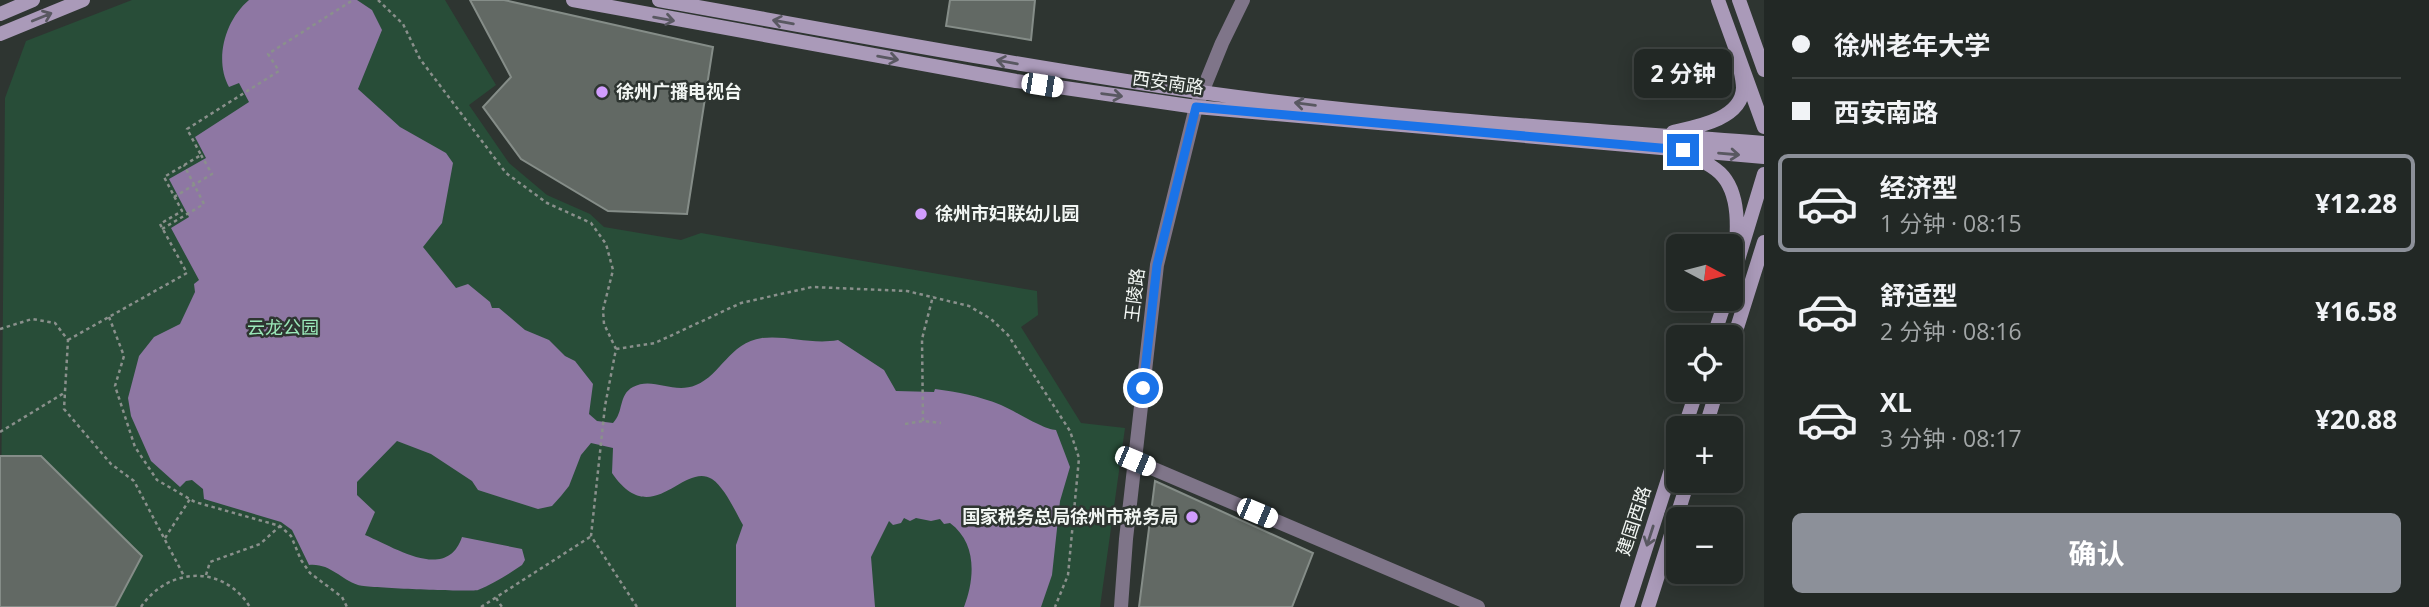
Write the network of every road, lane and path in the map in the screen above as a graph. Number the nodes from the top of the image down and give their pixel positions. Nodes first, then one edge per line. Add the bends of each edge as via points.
1 (33, 0) edge
2 (83, 0) edge
3 (353, 0) edge
4 (377, 0) edge
5 (573, 0) edge
6 (659, 0) edge
7 (1243, 0) edge
8 (1718, 0) edge
9 (1741, 5) edge
10 (633, 7) edge
11 (0, 14) edge
12 (0, 34) edge
13 (1764, 43) edge
14 (1738, 56) junction
15 (1764, 70) edge
16 (1202, 92) junction
17 (1196, 107) junction
18 (1764, 127) edge
19 (1659, 135) junction
20 (1764, 144) edge
21 (1683, 150) junction
22 (201, 155) junction
23 (1764, 158) edge
24 (184, 165) junction
25 (1764, 174) edge
26 (194, 185) junction
27 (174, 197) junction
28 (162, 229) junction
29 (1737, 234) edge
30 (1743, 242) edge
31 (1764, 242) edge
32 (1764, 272) edge
33 (933, 296) junction
34 (1744, 305) junction
35 (109, 317) junction
36 (1738, 325) edge
37 (0, 329) edge
38 (68, 340) junction
39 (616, 349) junction
40 (64, 393) junction
41 (923, 421) junction
42 (941, 423) dead end
43 (905, 424) dead end
44 (0, 432) edge
45 (1135, 461) junction
46 (1666, 485) edge
47 (1684, 493) edge
48 (190, 499) junction
49 (280, 526) junction
50 (591, 536) junction
51 (164, 538) junction
52 (206, 575) junction
53 (184, 576) junction
54 (496, 598) junction
55 (141, 607) edge
56 (250, 607) edge
57 (347, 607) edge
58 (481, 607) edge
59 (502, 607) edge
60 (637, 607) edge
61 (1055, 607) edge
62 (1121, 607) edge
63 (1478, 607) edge
64 (1627, 607) edge
65 (1648, 607) edge

1 - 11 main road
12 -> 2 main road
3 - 22 path via 268,54 279,71 187,129
4 - 39 path via 403,24 420,59 506,173 547,203 591,223 606,244 614,270 604,317
5 - 10 main road, 西安南路
16 -> 6 main road, 西安南路
7 - 16 street, 王陵路
8 - 14 main road
9 - 13 main road
9 - 15 main road
10 -> 17 main road, 西安南路 via 1016,81
14 - 18 main road
14 - 19 main road via 1743,89 1737,105 1715,120
16 - 17 street, 王陵路
19 -> 16 main road, 西安南路
17 - 21 main road, 西安南路
17 - 45 street, 王陵路 via 1157,265
19 - 20 main road, 西安南路
21 -> 23 main road, 西安南路
21 - 29 main road via 1721,173 1730,188
22 - 24 path
22 - 26 path via 212,174
24 - 26 path
24 - 27 path via 164,177
25 - 30 main road
26 - 27 path
26 - 28 path via 204,204
27 - 28 path via 182,211 160,224
28 - 35 path via 187,273
31 - 34 main road
32 - 34 main road
33 - 39 path via 880,288 812,287 741,303 655,343
33 - 41 path via 922,339
33 - 61 path via 969,306 1008,335 1070,431 1079,470 1068,575
34 - 36 main road
35 - 38 path
35 - 48 path via 124,356 115,386 135,447 157,480
37 - 38 path via 43,321 55,323
38 - 40 path
39 - 50 path
40 - 44 path
40 - 51 path via 64,409 111,464 134,481
41 - 42 path
41 - 43 path
45 - 62 street, 王陵路
45 - 63 street
46 -> 64 main road, 建国西路
47 - 65 main road
48 - 49 path
48 - 51 path
49 - 52 path via 260,544 210,562
49 - 57 path via 291,536 310,573 342,597
50 - 54 path
50 - 60 path
51 - 53 path
52 - 53 path
52 - 56 path via 227,583
53 - 55 path via 165,582
54 - 58 path
54 - 59 path

